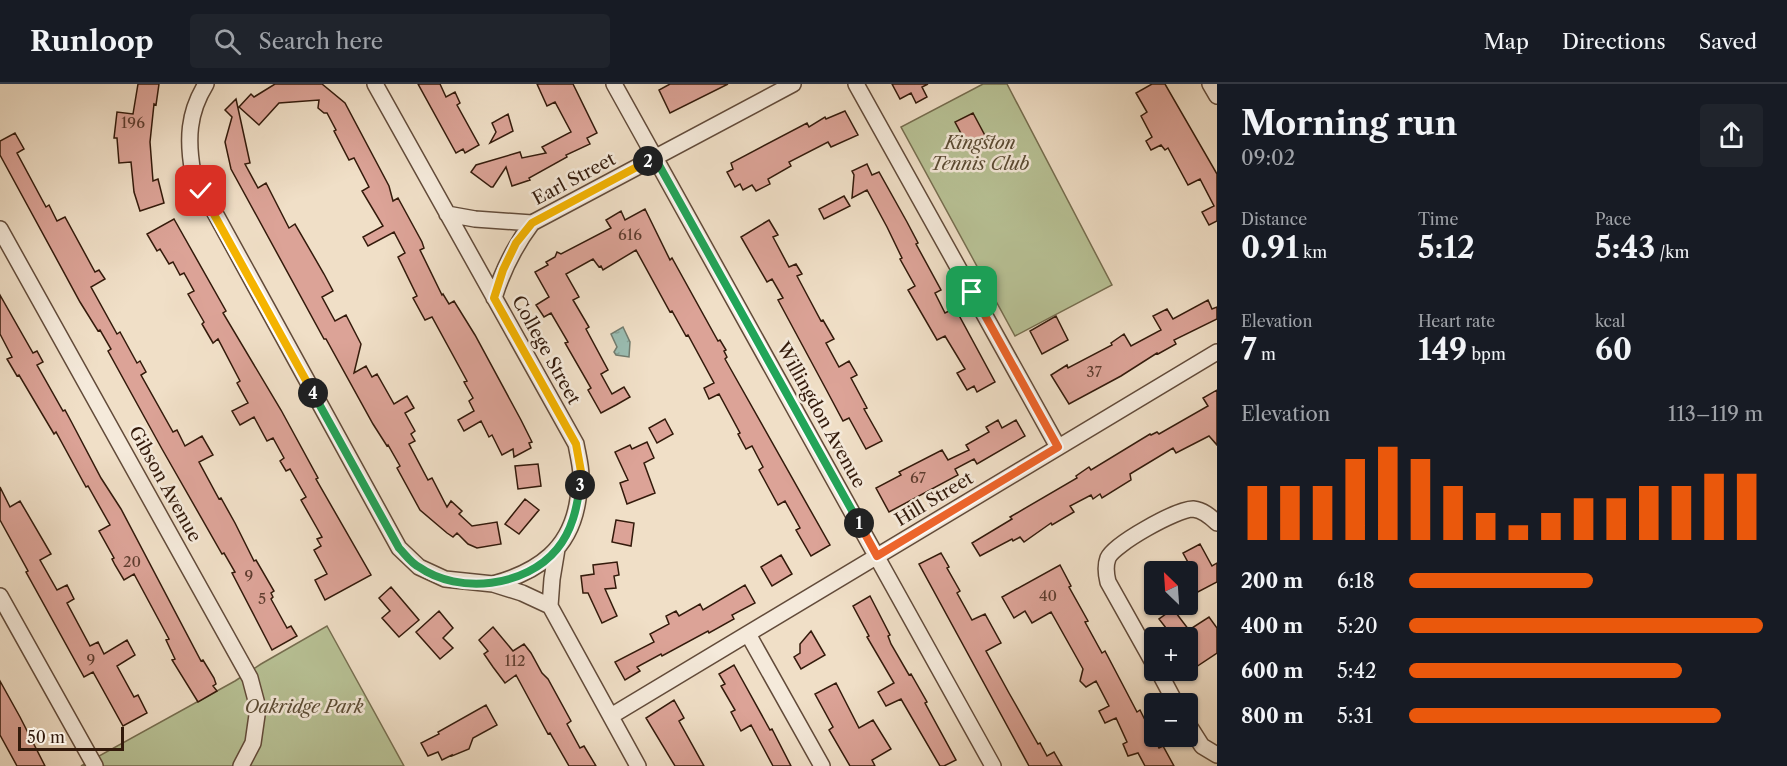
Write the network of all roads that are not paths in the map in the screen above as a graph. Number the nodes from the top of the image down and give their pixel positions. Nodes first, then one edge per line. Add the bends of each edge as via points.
1 (206, 84) edge
2 (375, 84) edge
3 (614, 84) edge
4 (792, 84) edge
5 (856, 84) edge
6 (1210, 84) edge
7 (1217, 96) edge
8 (655, 158) junction
9 (447, 214) junction
10 (532, 223) junction
11 (0, 229) edge
12 (494, 298) junction
13 (1217, 352) edge
14 (1058, 447) junction
15 (1217, 522) edge
16 (557, 549) junction
17 (877, 556) junction
18 (493, 584) junction
19 (0, 596) edge
20 (550, 606) junction
21 (748, 634) junction
22 (1144, 646) edge
23 (611, 716) junction
24 (1198, 740) edge
25 (1217, 755) edge
26 (95, 766) edge
27 (241, 766) edge
28 (638, 766) edge
29 (822, 766) edge
30 (993, 766) edge

1 - 18 street via 190,127 193,173 399,548 419,567 446,579
2 - 9 street, College Street
3 - 8 street, Willingdon Avenue
4 - 8 street, Earl Street
5 - 14 street
6 - 7 street
8 - 10 street, Earl Street
8 - 17 street, Willingdon Avenue
9 - 10 street, Earl Street
9 - 12 street, College Street
10 - 12 street, Earl Street via 516,243
11 - 27 street, Gibson Avenue via 250,678 258,708 253,743
12 - 16 street, College Street via 576,444 582,477 576,511
13 - 14 street, Hill Street
14 - 17 street, Hill Street
15 - 22 street via 1193,509 1175,513 1117,547 1108,557 1108,582
16 - 18 street, College Street via 531,570
16 - 20 street, College Street
17 - 21 street, Hill Street
17 - 30 street, Willingdon Avenue
18 - 20 street
19 - 26 street
20 - 23 street
21 - 23 street, Hill Street
21 - 29 street
23 - 28 street
24 - 25 street

